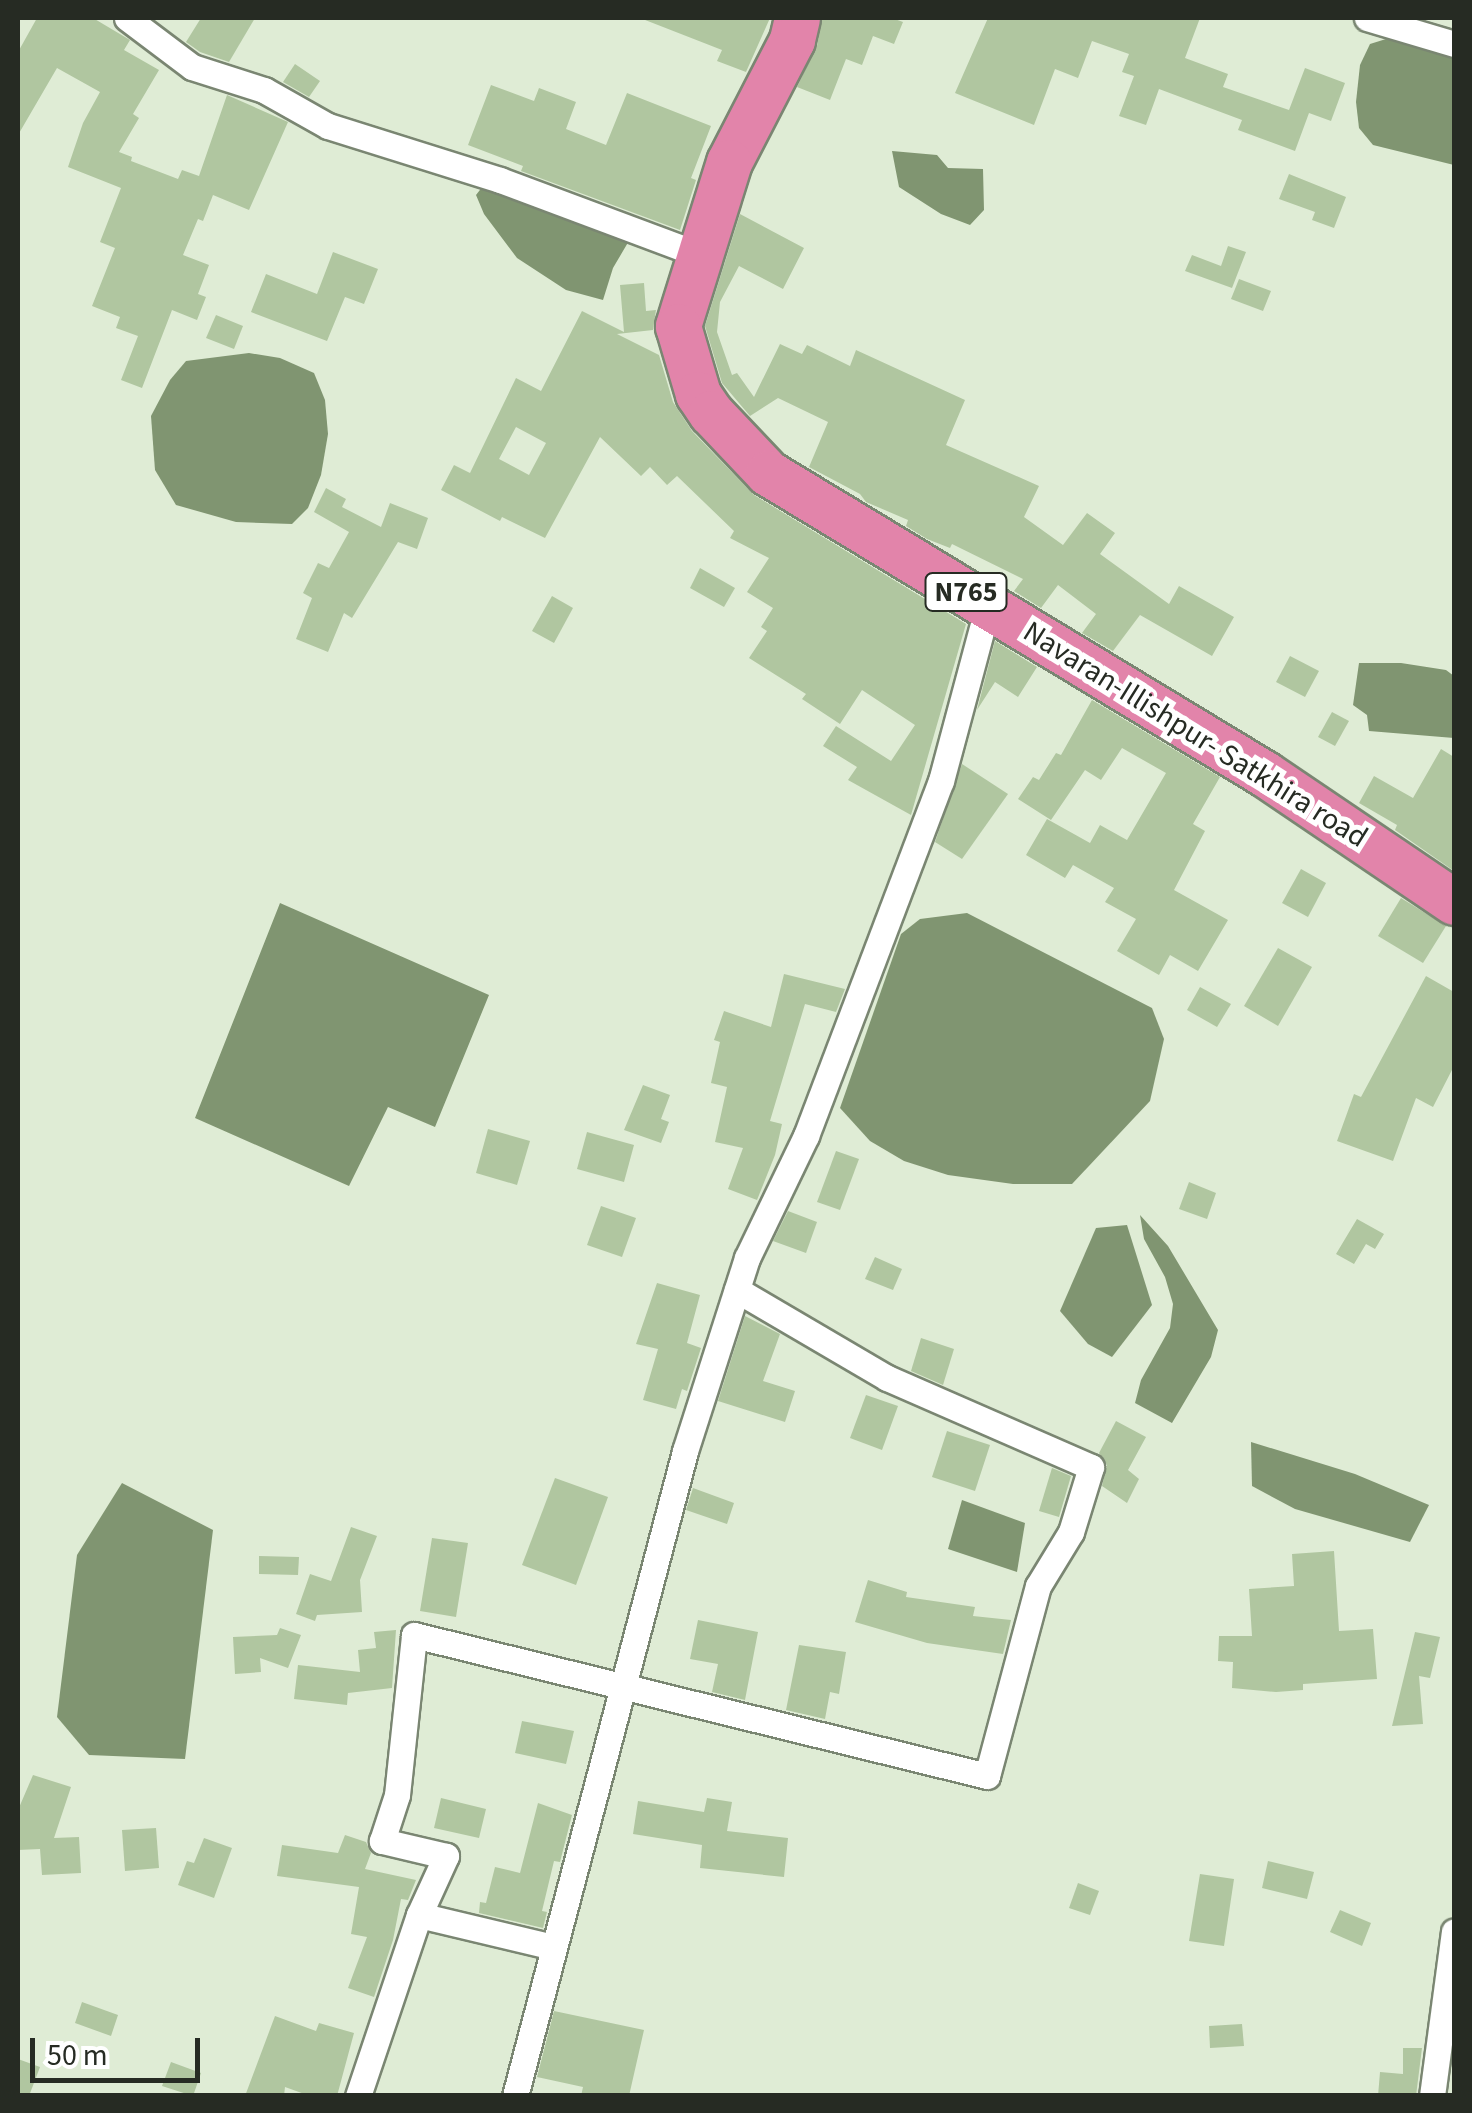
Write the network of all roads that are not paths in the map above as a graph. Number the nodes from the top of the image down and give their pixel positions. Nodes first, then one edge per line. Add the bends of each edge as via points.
1 (127, 18) edge
2 (1367, 18) edge
3 (794, 29) edge
4 (1454, 44) edge
5 (698, 254) junction
6 (988, 606) junction
7 (1454, 902) edge
8 (737, 1290) junction
9 (620, 1688) junction
10 (419, 1914) junction
11 (1454, 1931) edge
12 (553, 1947) junction
13 (358, 2096) edge
14 (515, 2096) edge
15 (1432, 2096) edge

1 - 5 street via 192,67 264,90 328,126 500,180
2 - 4 street
3 - 5 highway, Navaran-Illishpur- Satkhira road / N765 via 729,162
5 - 6 highway, Navaran-Illishpur- Satkhira road / N765 via 678,326 698,394 711,413 768,473
6 - 7 highway, Navaran-Illishpur- Satkhira road / N765 via 1265,774
6 - 8 street via 941,780 806,1136
8 - 9 street
8 - 9 street via 888,1378 1090,1468 1081,1500 1071,1532 1038,1586 987,1776
9 - 10 street via 414,1636 397,1795 382,1841 446,1856
9 - 12 street
10 - 12 street
10 - 13 street
11 - 15 street
12 - 14 street

